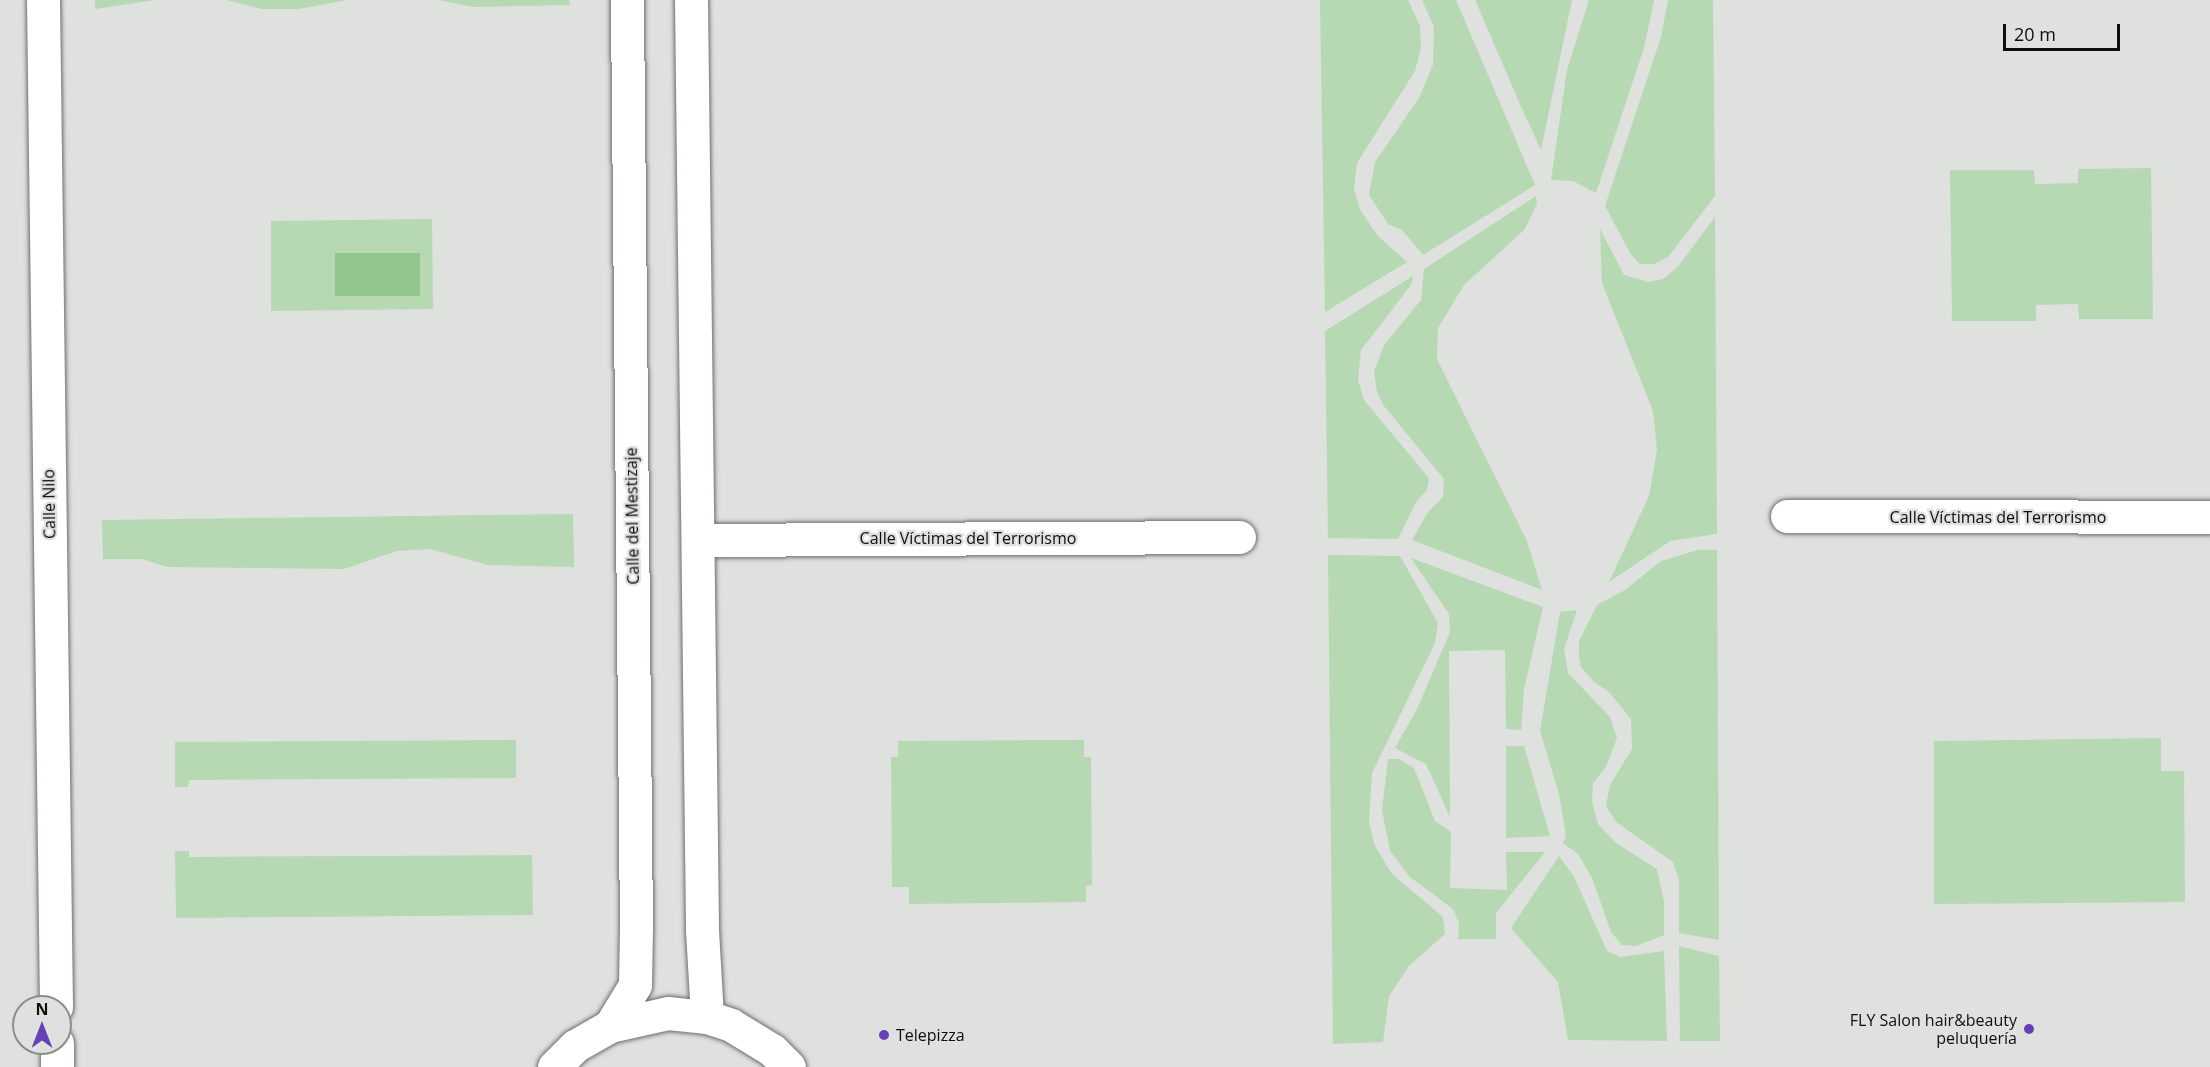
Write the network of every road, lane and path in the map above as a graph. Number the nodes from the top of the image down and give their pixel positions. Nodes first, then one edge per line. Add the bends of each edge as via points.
1 (43, 0) edge
2 (627, 0) edge
3 (691, 0) edge
4 (1787, 516) dead end
5 (2210, 517) edge
6 (1239, 537) dead end
7 (698, 540) junction
8 (56, 995) edge
9 (707, 1017) junction
10 (610, 1026) junction
11 (554, 1067) edge
12 (789, 1067) edge

1 - 8 street, Calle Nilo
2 - 10 street, Calle del Mestizaje via 636,929 635,985
3 - 7 street
4 - 5 street, Calle Víctimas del Terrorismo
6 - 7 street, Calle Víctimas del Terrorismo
7 - 9 street via 702,930
9 - 10 street via 648,1014
9 - 12 street via 753,1036
10 - 11 street via 575,1046

